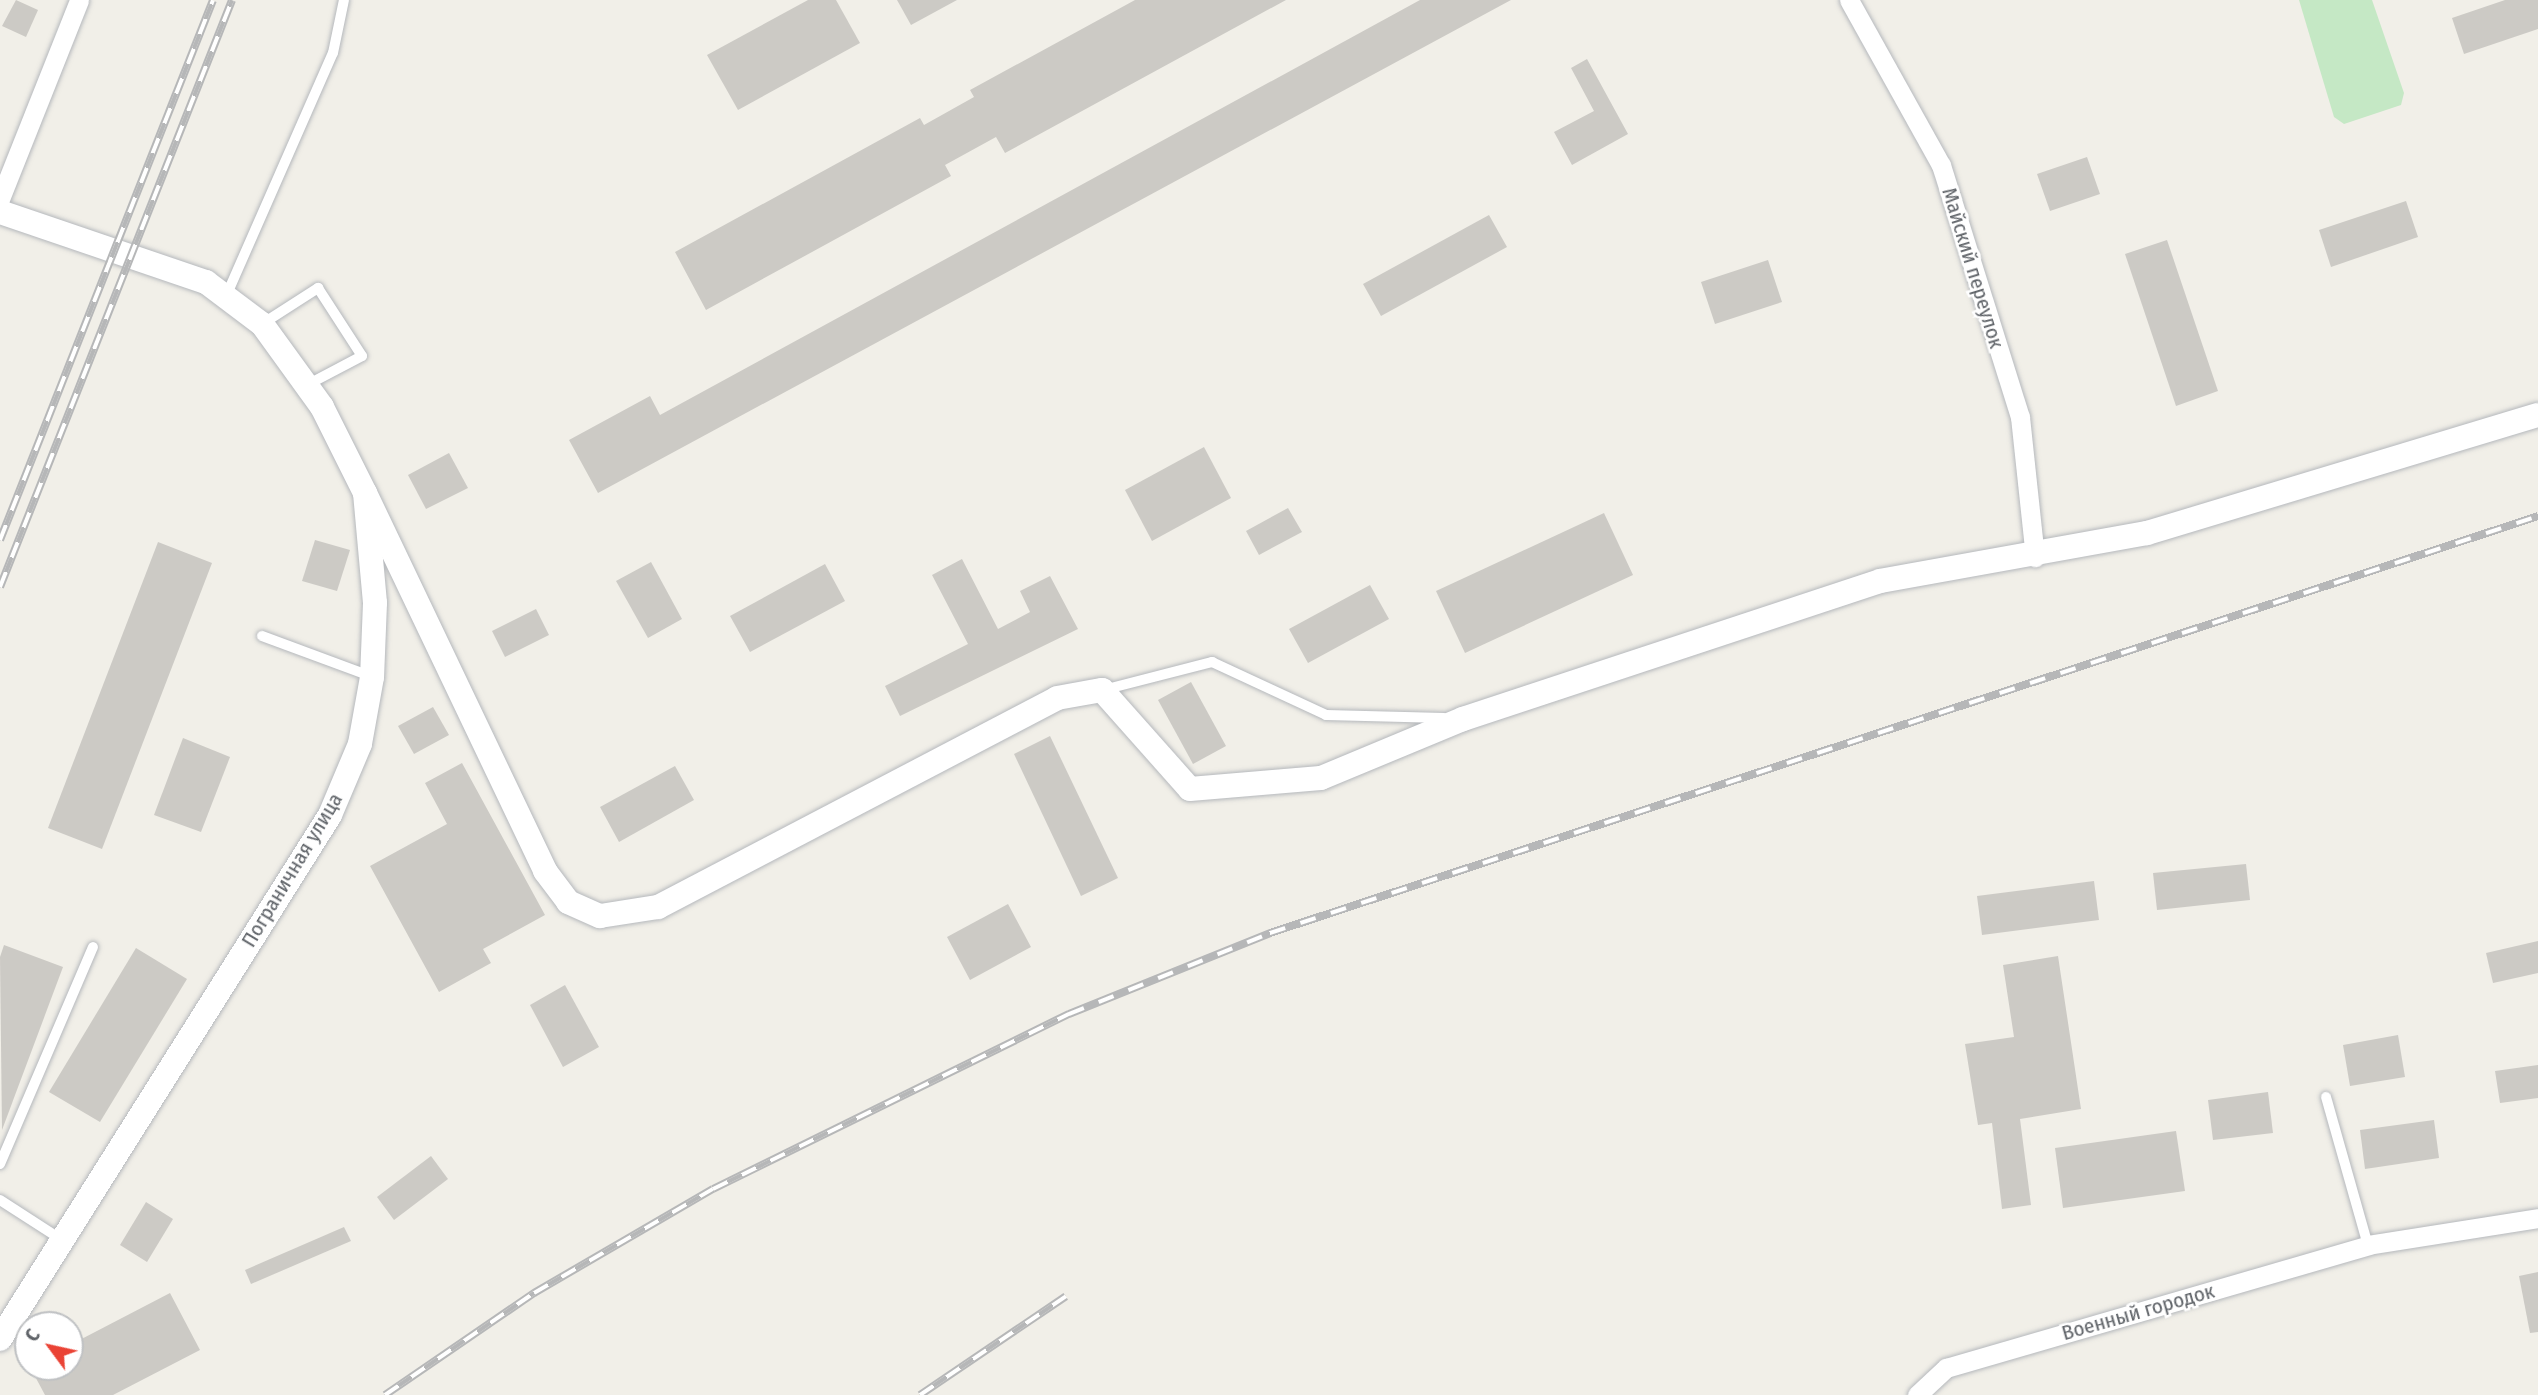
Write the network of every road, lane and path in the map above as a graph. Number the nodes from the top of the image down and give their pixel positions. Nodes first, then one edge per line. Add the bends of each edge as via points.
1 (79, 0) edge
2 (344, 0) edge
3 (1849, 0) edge
4 (0, 199) edge
5 (0, 212) edge
6 (227, 294) junction
7 (262, 324) junction
8 (307, 385) junction
9 (2538, 415) edge
10 (365, 493) junction
11 (2035, 557) junction
12 (262, 636) dead end
13 (372, 677) junction
14 (1102, 690) junction
15 (1463, 719) junction
16 (93, 947) dead end
17 (2326, 1097) dead end
18 (0, 1164) edge
19 (0, 1200) edge
20 (2538, 1217) edge
21 (62, 1240) junction
22 (2368, 1245) junction
23 (0, 1339) edge
24 (1917, 1395) edge

1 - 4 street
2 - 6 lane via 333,53
3 - 11 street, Майский переулок via 1941,165 2020,417
5 - 6 street, Пограничная улица via 115,247
6 - 7 street, Пограничная улица
7 - 8 street, Пограничная улица
7 - 8 lane via 318,288 362,356
8 - 10 street, Пограничная улица
9 - 11 street via 2147,533
10 - 13 street, Пограничная улица via 375,603
10 - 14 street via 545,871 568,902 600,916 658,907 1057,698
11 - 15 street via 1960,563 1880,581
12 - 13 lane
13 - 21 street, Пограничная улица via 360,744 330,815
14 - 15 lane via 1212,662 1326,715
14 - 15 street via 1190,789 1321,778
16 - 18 lane
17 - 22 lane
19 - 21 lane
20 - 22 street, Военный городок
21 - 23 street, Пограничная улица
22 - 24 street, Военный городок via 1946,1368

